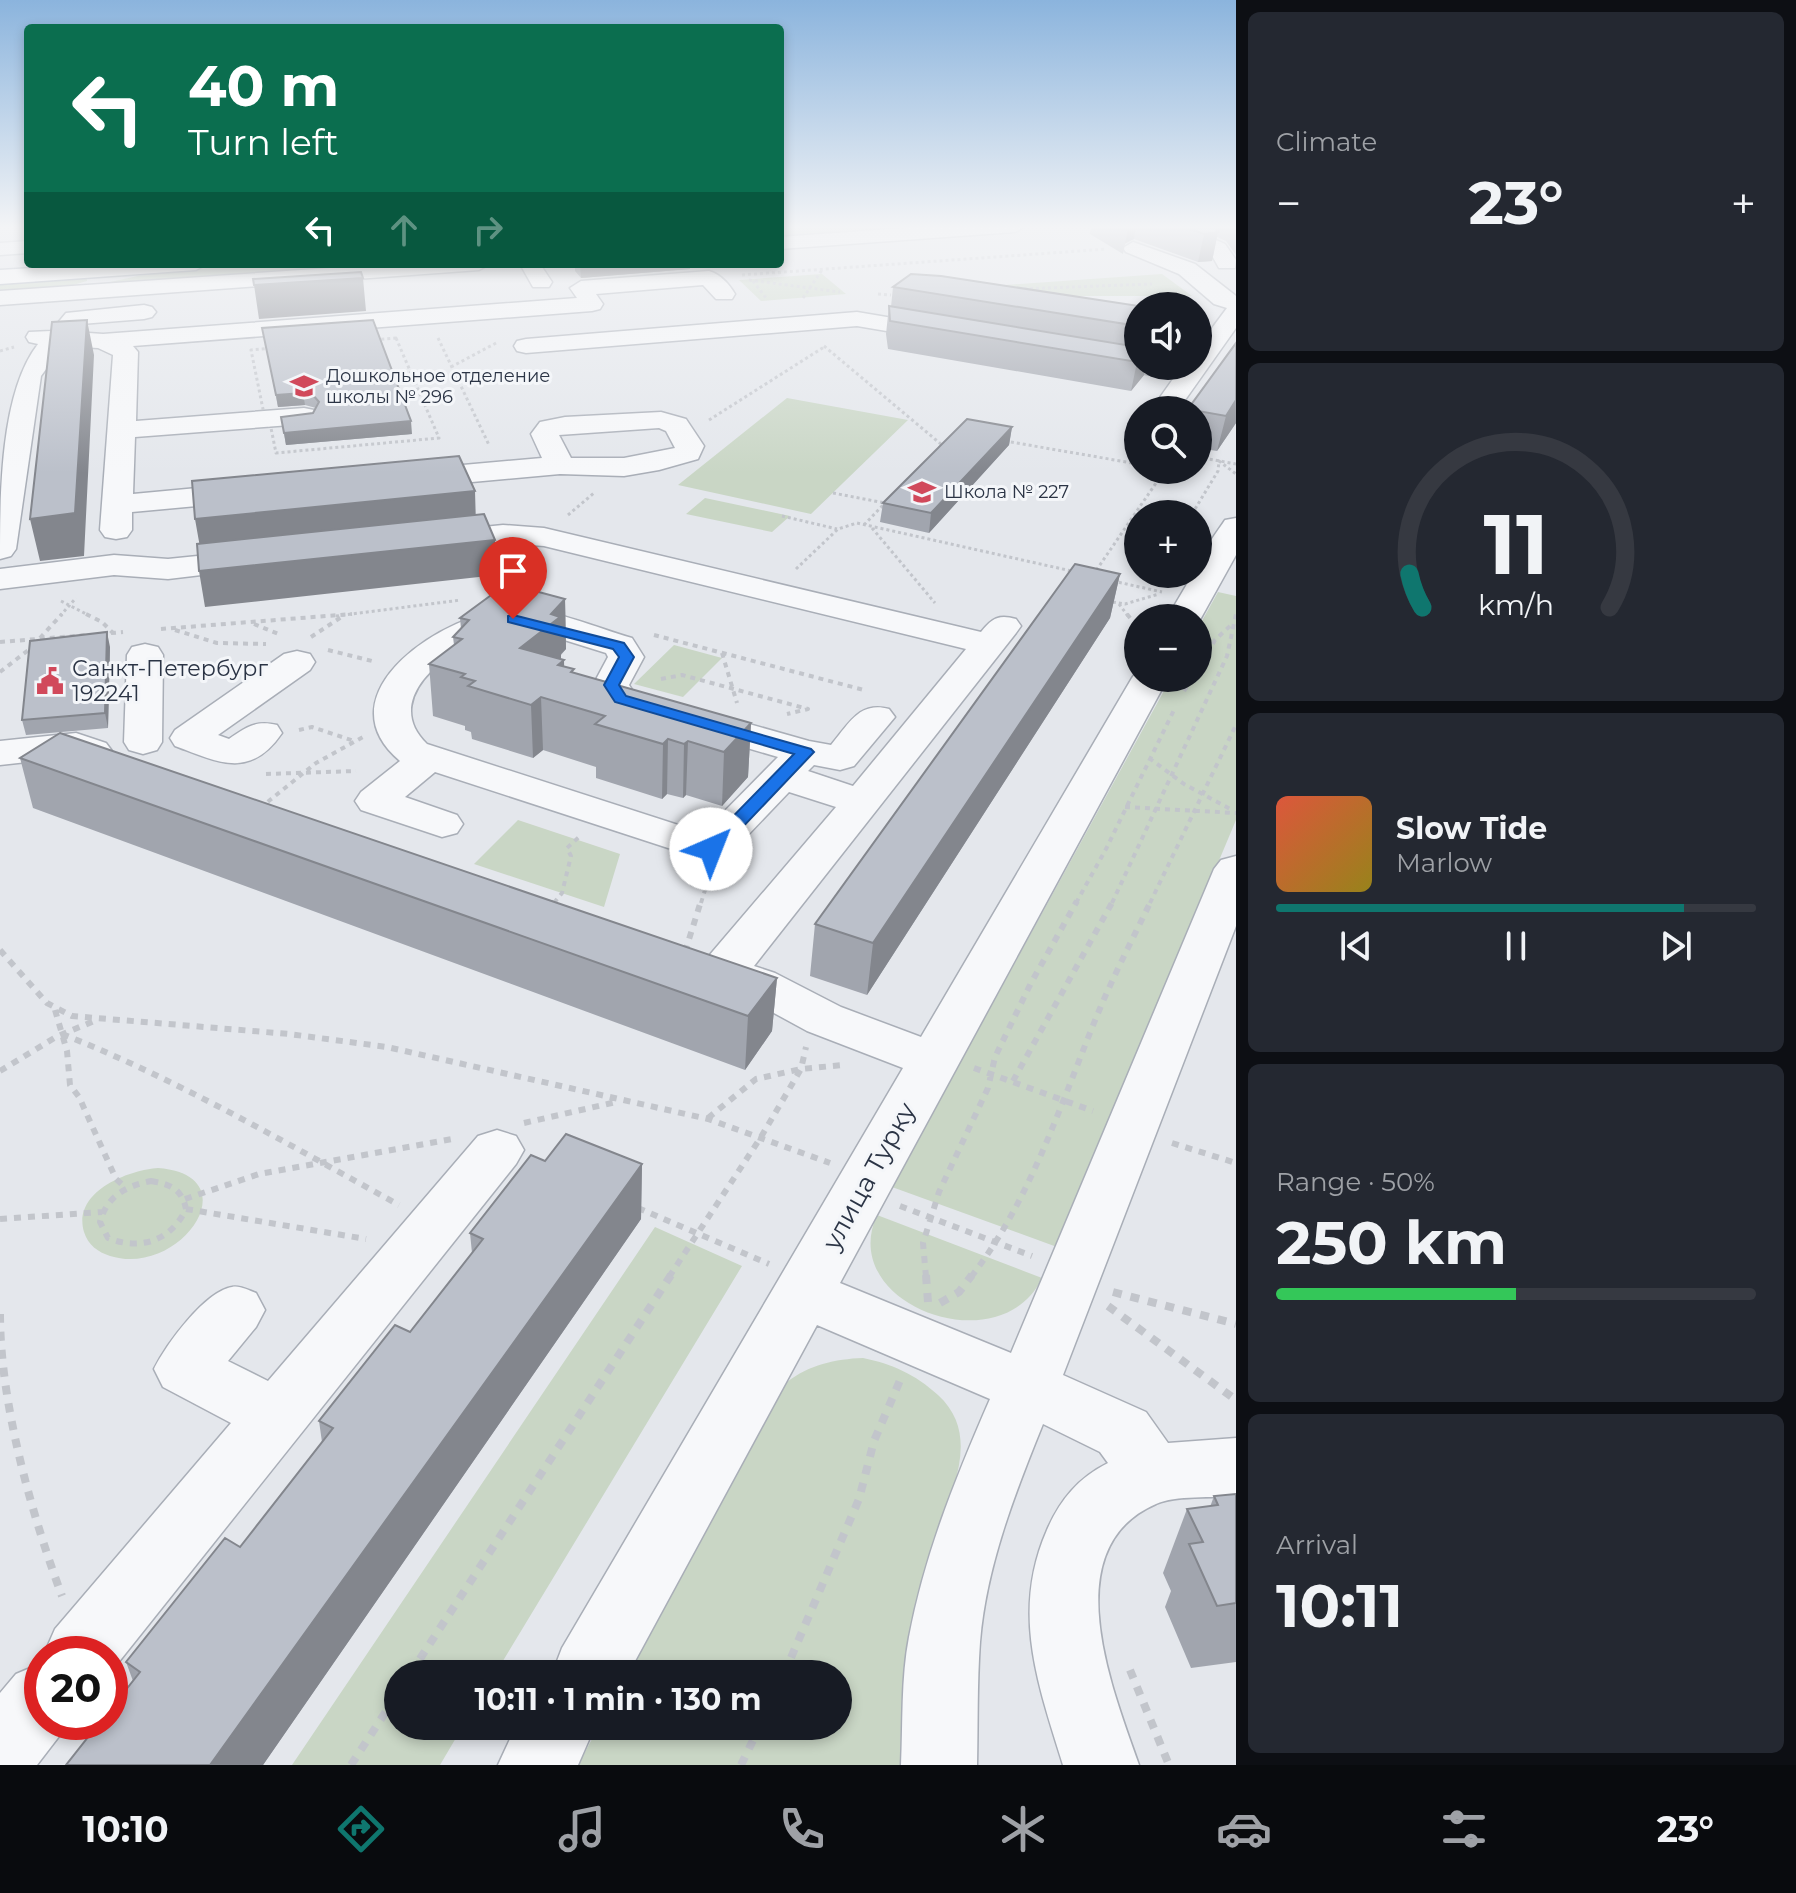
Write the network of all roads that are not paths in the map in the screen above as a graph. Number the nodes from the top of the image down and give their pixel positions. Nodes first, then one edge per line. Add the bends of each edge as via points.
1 (35, 308) edge
2 (74, 308) edge
3 (146, 308) edge
4 (488, 308) edge
5 (872, 308) edge
6 (168, 310) dead end
7 (1236, 312) edge
8 (61, 316) junction
9 (857, 319) junction
10 (1212, 332) edge
11 (966, 337) edge
12 (103, 341) junction
13 (526, 346) dead end
14 (28, 376) junction
15 (0, 378) edge
16 (304, 416) edge
17 (122, 430) junction
18 (560, 465) junction
19 (379, 481) edge
20 (271, 490) edge
21 (118, 504) junction
22 (1236, 527) edge
23 (396, 545) edge
24 (0, 549) edge
25 (290, 556) edge
26 (104, 566) junction
27 (0, 579) edge
28 (1173, 601) edge
29 (295, 651) road end
30 (145, 655) dead end
31 (1147, 692) edge
32 (876, 717) dead end
33 (263, 733) road end
34 (189, 738) junction
35 (0, 753) edge
36 (429, 757) junction
37 (139, 759) junction
38 (794, 764) junction
39 (862, 802) junction
40 (442, 824) dead end
41 (1236, 869) edge
42 (1219, 958) edge
43 (934, 1061) junction
44 (493, 1137) road end
45 (788, 1280) junction
46 (235, 1310) dead end
47 (1027, 1387) junction
48 (277, 1416) junction
49 (1236, 1467) edge
50 (1152, 1473) junction
51 (95, 1636) edge
52 (595, 1660) edge
53 (24, 1722) edge
54 (550, 1740) edge
55 (0, 1751) edge
56 (536, 1765) edge
57 (939, 1765) edge
58 (1101, 1765) edge

1 - 8 street
2 - 8 street
3 - 8 street
4 - 12 street
5 - 9 street
6 - 8 street
7 - 10 street
8 - 12 street
8 - 14 street
9 - 11 street
9 - 13 street
12 - 17 street via 126,352
14 - 15 street
14 - 24 street
16 - 17 street
17 - 21 street
18 - 18 street via 545,434 550,428 661,420 676,425 690,446 688,453 579,469
18 - 19 street
20 - 21 street
21 - 26 street
22 - 28 street
23 - 39 street via 503,534 583,539 773,591 998,633
25 - 26 street via 168,569
26 - 27 street
29 - 34 street
30 - 37 street
31 - 43 street, улица Турку via 1134,747 1101,808
32 - 38 street via 840,758
33 - 34 street via 233,754
34 - 37 street
35 - 37 street via 76,745
36 - 38 street via 711,849
36 - 38 street via 413,752 396,734 392,704 398,689 461,632 513,619 619,646 626,657 611,685 620,699
36 - 40 street via 376,801
38 - 39 street
39 - 43 street via 704,965
41 - 42 street
42 - 47 street
43 - 45 street, улица Турку
44 - 48 street via 426,1236
45 - 47 street
45 - 52 street, улица Турку
46 - 48 street via 185,1369
47 - 50 street via 1123,1432
47 - 57 street via 981,1495 959,1568 944,1640
48 - 51 street
49 - 50 street
50 - 58 street via 1105,1500 1075,1541 1061,1591 1070,1668
53 - 55 street
54 - 56 street

